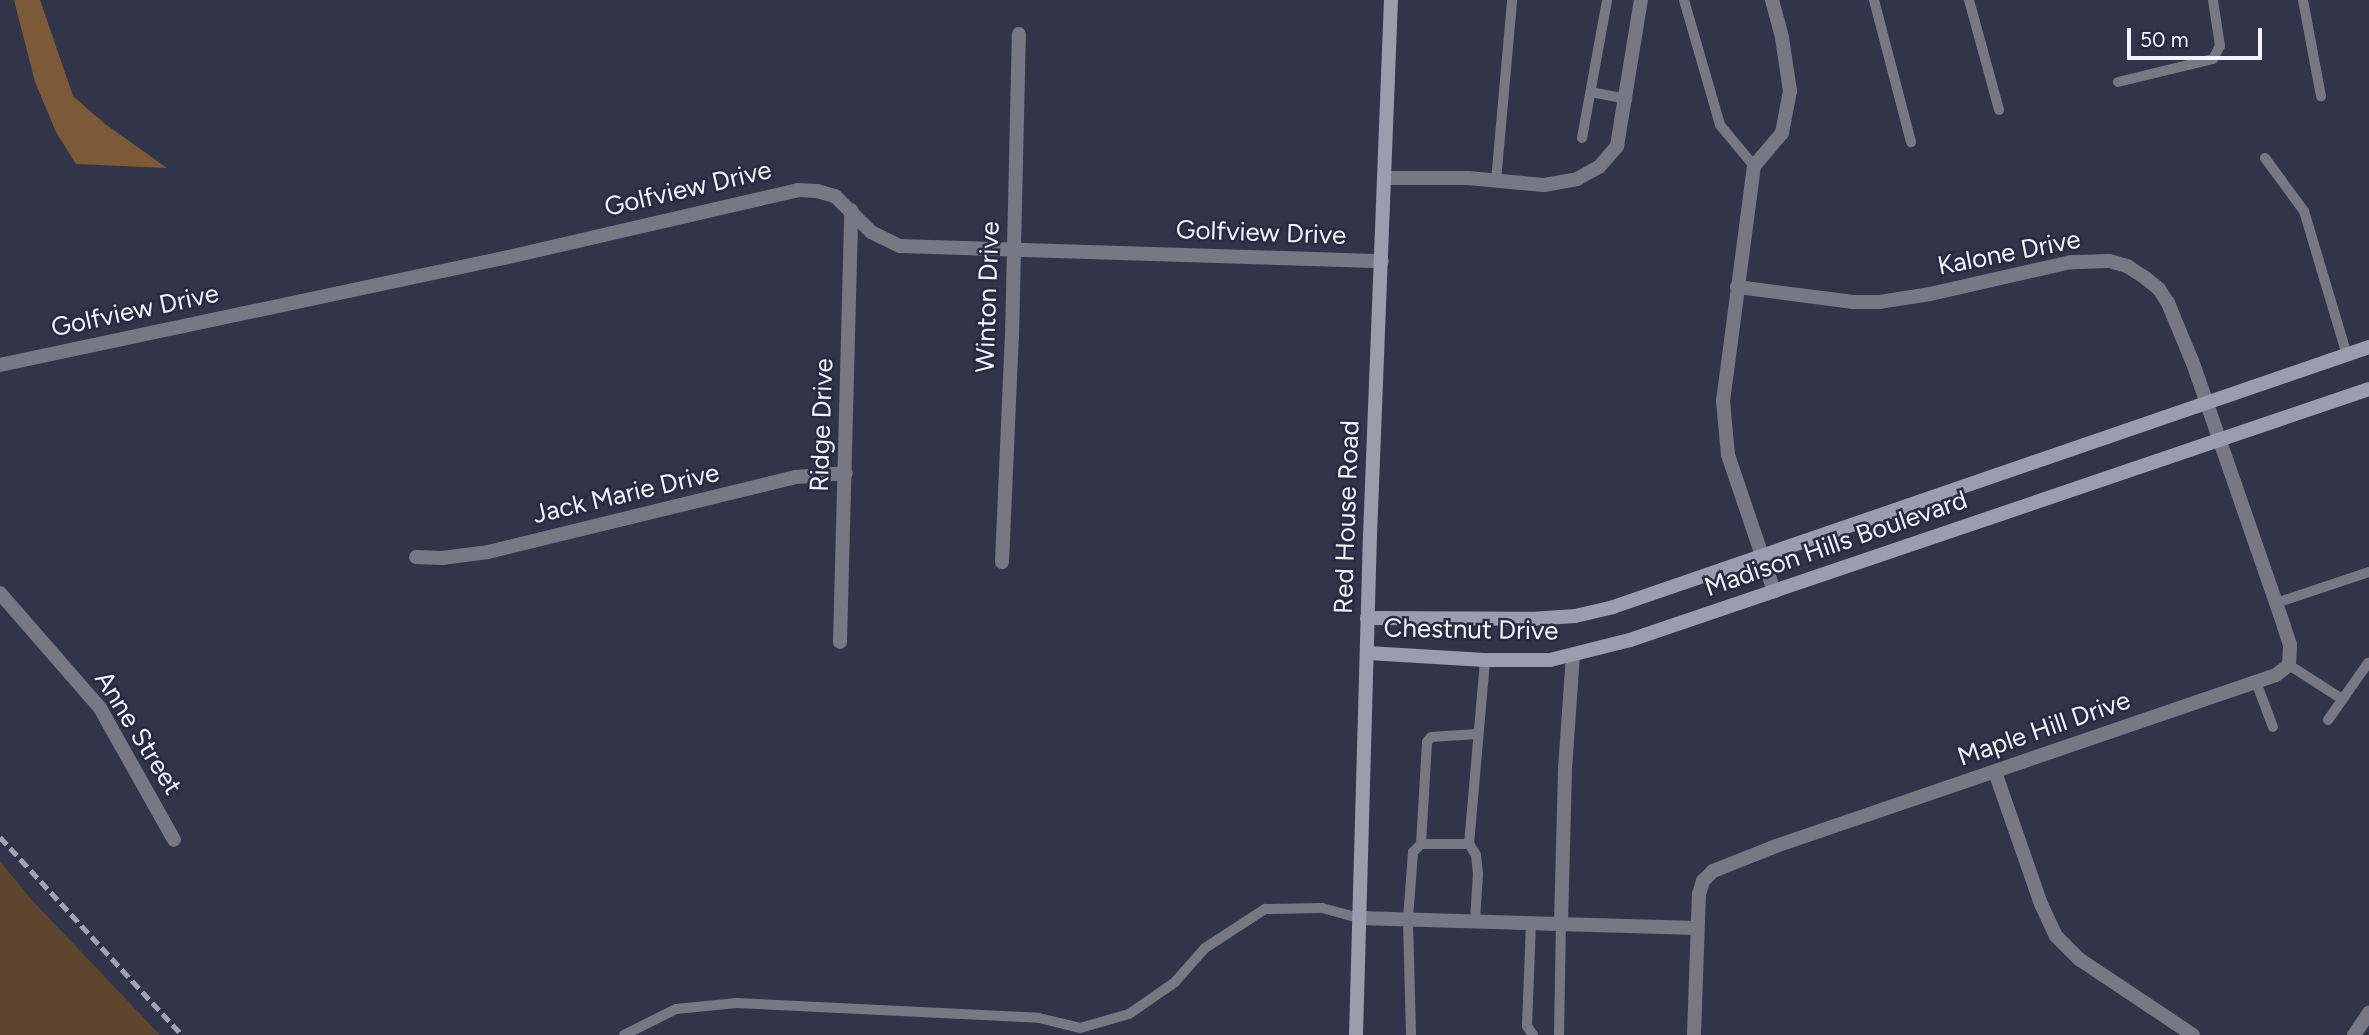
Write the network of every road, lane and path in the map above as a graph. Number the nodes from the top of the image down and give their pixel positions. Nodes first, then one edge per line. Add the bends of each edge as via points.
1 (1391, 0) edge
2 (1512, 0) edge
3 (1607, 0) edge
4 (1641, 0) edge
5 (1684, 0) edge
6 (1772, 0) edge
7 (1874, 0) edge
8 (1969, 0) edge
9 (2213, 0) edge
10 (2302, 0) edge
11 (1019, 34) dead end
12 (2118, 82) dead end
13 (1591, 92) junction
14 (2321, 96) dead end
15 (1627, 99) junction
16 (1999, 110) dead end
17 (1582, 138) dead end
18 (1911, 142) dead end
19 (2265, 158) dead end
20 (1754, 166) junction
21 (1385, 178) junction
22 (1496, 181) junction
23 (851, 210) junction
24 (1014, 248) junction
25 (1382, 261) junction
26 (1737, 287) junction
27 (2369, 347) edge
28 (2347, 355) junction
29 (0, 365) edge
30 (2369, 389) edge
31 (2206, 405) junction
32 (2218, 440) junction
33 (846, 473) junction
34 (1763, 556) junction
35 (416, 557) dead end
36 (1002, 562) dead end
37 (2369, 572) edge
38 (1774, 591) junction
39 (0, 593) edge
40 (2276, 603) junction
41 (1367, 618) junction
42 (840, 642) dead end
43 (1368, 653) junction
44 (1573, 655) junction
45 (1485, 660) junction
46 (2368, 663) edge
47 (2289, 665) junction
48 (2256, 682) junction
49 (2343, 699) junction
50 (2328, 720) dead end
51 (2273, 727) dead end
52 (1477, 734) junction
53 (1995, 772) junction
54 (173, 840) dead end
55 (1421, 844) junction
56 (1469, 844) junction
57 (1359, 918) junction
58 (1408, 919) junction
59 (1475, 920) junction
60 (1531, 922) junction
61 (1561, 923) junction
62 (1697, 928) junction
63 (2369, 1013) edge
64 (624, 1035) edge
65 (1356, 1035) edge
66 (1411, 1035) edge
67 (1533, 1035) edge
68 (1559, 1035) edge
69 (1694, 1035) edge
70 (2193, 1035) edge
71 (2354, 1035) edge

1 - 21 street, Red House Road
2 - 22 lane
3 - 13 lane
4 - 15 street
5 - 20 lane via 1720,124
6 - 20 street via 1790,91 1782,133
7 - 18 lane
8 - 16 lane
9 - 12 lane via 2220,46 2213,59
10 - 14 lane
11 - 24 street, Winton Drive
13 - 15 lane
13 - 17 lane
15 - 22 street via 1617,146 1599,167 1562,184
19 - 28 lane via 2304,211
20 - 26 street
21 - 22 street
21 - 25 street, Red House Road
23 - 24 street, Golfview Drive via 871,232 900,246
23 - 29 street, Golfview Drive via 835,196 817,191 777,194 504,258
23 - 33 street, Ridge Drive
24 - 25 street, Golfview Drive
24 - 36 street, Winton Drive
25 - 41 street, Red House Road
26 - 31 street, Kalone Drive via 1879,302 2050,265 2109,261 2127,266 2159,289
26 - 34 street via 1723,420 1728,455
27 - 28 street, Madison Hills Boulevard
28 - 31 street, Madison Hills Boulevard
30 - 32 street, Madison Hills Boulevard
31 - 32 street
31 - 34 street, Madison Hills Boulevard
32 - 38 street, Madison Hills Boulevard
32 - 40 street
33 - 35 street, Jack Marie Drive via 796,477 488,552
33 - 42 street, Ridge Drive
34 - 38 street
34 - 41 street, Madison Hills Boulevard via 1649,597 1575,615
37 - 40 lane
38 - 44 street, Madison Hills Boulevard
39 - 54 street, Anne Street via 100,708
40 - 47 street via 2290,645
41 - 43 street, Red House Road
43 - 45 street, Chestnut Drive
43 - 57 street, Red House Road
44 - 45 street, Chestnut Drive via 1550,660
44 - 61 street
45 - 52 lane
46 - 49 lane
47 - 48 street, Maple Hill Drive
47 - 49 lane
48 - 51 lane
48 - 53 street, Maple Hill Drive
49 - 50 lane
52 - 55 lane via 1431,737 1427,742
52 - 56 lane
53 - 62 street, Maple Hill Drive via 1713,871 1699,894
53 - 70 street via 2056,936 2079,959
55 - 56 lane
55 - 58 lane via 1413,852
56 - 59 lane via 1476,855 1478,874
57 - 58 street
57 - 64 lane via 1322,908 1265,909 1205,948 1175,982 1129,1014 1080,1028 1039,1018 737,1003 676,1009
57 - 65 street, Red House Road
58 - 59 street
58 - 66 lane
59 - 60 street
60 - 61 street
60 - 67 lane via 1527,1026
61 - 62 street
61 - 68 lane
62 - 69 street, Maple Hill Drive
63 - 71 street

